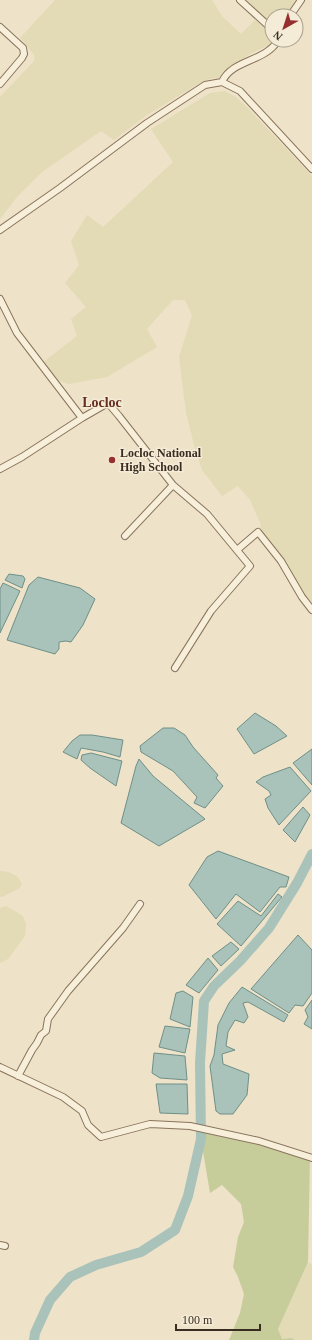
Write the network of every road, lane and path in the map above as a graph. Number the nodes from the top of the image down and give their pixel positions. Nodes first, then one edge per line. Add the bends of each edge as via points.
1 (240, 0) edge
2 (264, 22) edge
3 (0, 27) edge
4 (272, 48) edge
5 (222, 82) junction
6 (0, 84) edge
7 (312, 169) edge
8 (0, 230) edge
9 (0, 299) edge
10 (82, 418) junction
11 (0, 469) edge
12 (173, 485) junction
13 (125, 536) dead end
14 (237, 550) junction
15 (312, 610) edge
16 (175, 668) dead end
17 (140, 904) dead end
18 (0, 1067) edge
19 (18, 1076) junction
20 (312, 1158) edge

1 - 2 street
3 - 6 street via 23,48 24,54
4 - 5 street via 233,68
5 - 7 street via 240,91
5 - 8 street via 205,85 147,123
9 - 10 street via 17,333
10 - 11 street
10 - 12 street via 108,404
12 - 13 street
12 - 14 street via 207,514
14 - 15 street via 258,532 281,561
14 - 16 street via 250,566 211,611
17 - 19 street via 48,1018 46,1031 40,1035
18 - 19 street
19 - 20 street via 64,1097 82,1111 88,1125 100,1137 150,1124 190,1126 259,1141

